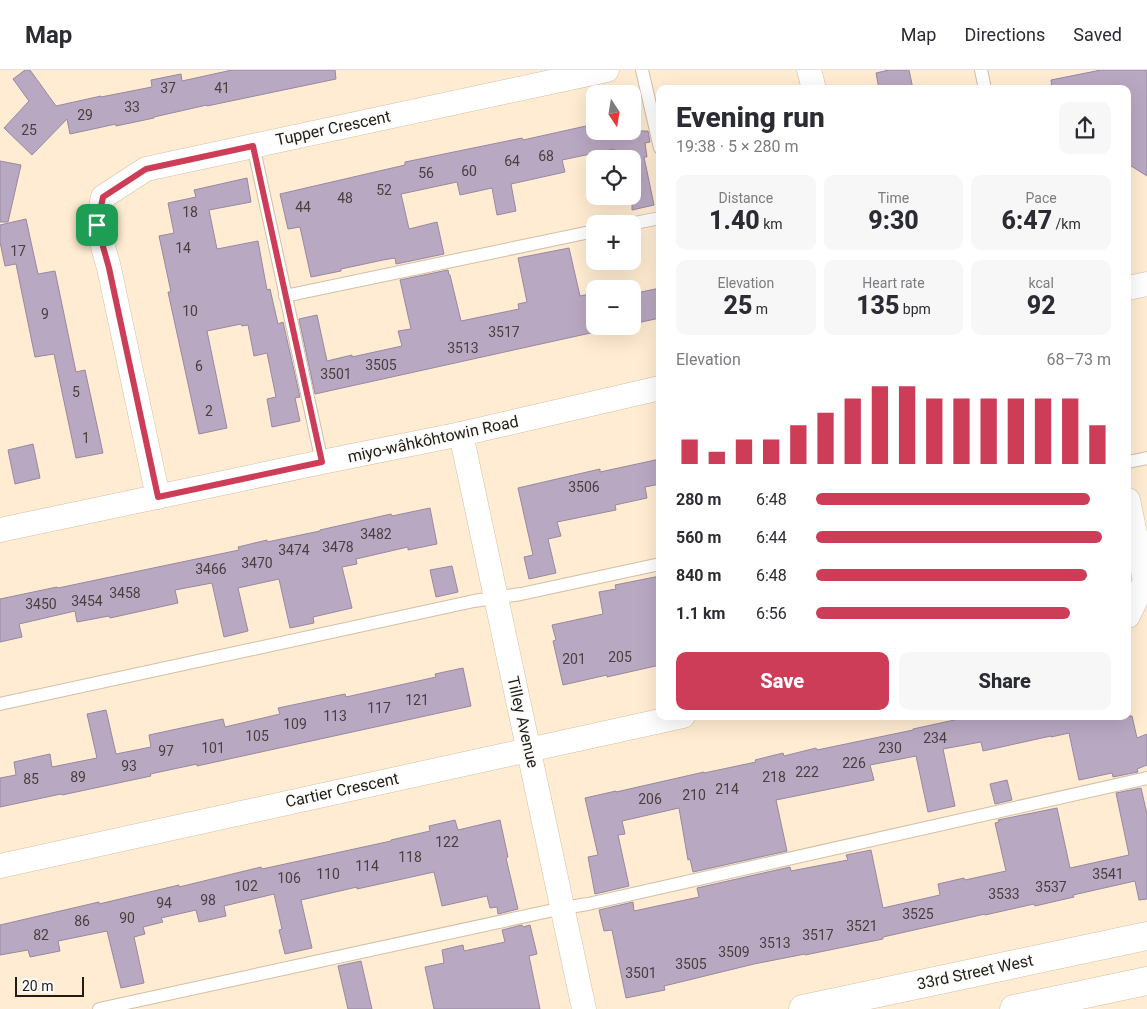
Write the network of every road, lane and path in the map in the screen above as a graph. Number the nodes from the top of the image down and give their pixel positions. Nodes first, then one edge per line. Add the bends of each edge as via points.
1 (607, 70) edge
2 (642, 70) edge
3 (809, 70) edge
4 (981, 70) edge
5 (813, 85) edge
6 (984, 85) edge
7 (656, 131) edge
8 (253, 146) junction
9 (656, 219) edge
10 (641, 222) edge
11 (586, 233) edge
12 (1147, 284) edge
13 (1131, 287) edge
14 (286, 296) junction
15 (656, 389) edge
16 (461, 434) junction
17 (1147, 458) edge
18 (1131, 461) edge
19 (322, 462) junction
20 (158, 497) junction
21 (1131, 514) edge
22 (0, 528) edge
23 (656, 565) edge
24 (496, 598) junction
25 (1131, 610) edge
26 (0, 704) edge
27 (666, 720) edge
28 (529, 750) junction
29 (1147, 778) edge
30 (0, 866) edge
31 (563, 908) junction
32 (1147, 936) edge
33 (1147, 980) edge
34 (99, 1009) edge
35 (584, 1009) edge
36 (803, 1009) edge
37 (1014, 1009) edge

1 - 8 street, Tupper Crescent
2 - 7 lane
3 - 5 street
4 - 6 lane
8 - 14 lane
8 - 20 street, Tupper Crescent via 146,169 103,197 97,225
9 - 10 lane
11 - 14 lane
12 - 13 street
14 - 19 lane
15 - 16 street, miyo-wâhkôhtowin Road
16 - 19 street, miyo-wâhkôhtowin Road
16 - 24 street, Tilley Avenue
17 - 18 lane
19 - 20 street, miyo-wâhkôhtowin Road
20 - 22 street, miyo-wâhkôhtowin Road
21 - 25 street via 1145,581
23 - 24 lane
24 - 26 lane
24 - 28 street, Tilley Avenue
27 - 28 street, Cartier Crescent
28 - 30 street, Cartier Crescent
28 - 31 street, Tilley Avenue
29 - 31 lane
31 - 34 lane
31 - 35 street, Tilley Avenue
32 - 36 main road, 33rd Street West
33 - 37 main road

